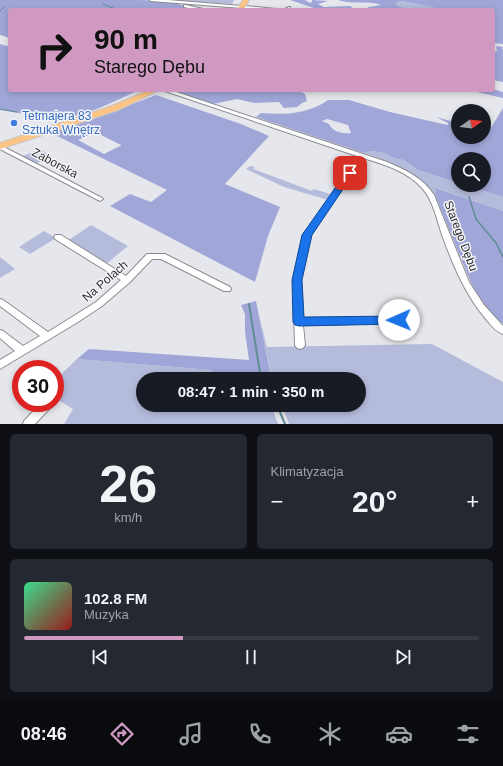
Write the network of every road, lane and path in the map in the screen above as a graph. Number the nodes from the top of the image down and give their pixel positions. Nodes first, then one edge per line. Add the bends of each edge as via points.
1 (151, 0) edge
2 (246, 0) edge
3 (251, 0) edge
4 (193, 6) junction
5 (197, 8) edge
6 (243, 8) edge
7 (144, 92) edge
8 (145, 92) edge
9 (171, 92) edge
10 (0, 142) edge
11 (0, 146) edge
12 (361, 155) junction
13 (100, 199) dead end
14 (58, 237) dead end
15 (127, 280) junction
16 (228, 289) dead end
17 (0, 302) edge
18 (399, 320) dead end
19 (299, 322) junction
20 (503, 331) edge
21 (0, 332) edge
22 (47, 336) junction
23 (300, 344) dead end
24 (21, 350) junction
25 (0, 365) edge
26 (39, 412) edge
27 (28, 424) edge

1 - 4 street
2 - 6 main road
3 - 6 main road
4 - 5 street
4 - 6 street
7 - 10 main road
8 - 11 main road via 115,108
9 - 12 street, Starego Dębu
11 - 13 street, Zaborska
12 - 19 street via 357,162 359,168 350,173 307,235 297,280
12 - 20 street, Starego Dębu via 406,172 424,186 434,200 455,258 474,299
14 - 15 street
15 - 16 street, Na Polach via 150,256 162,256
15 - 22 street, Na Polach via 79,318
17 - 22 street
18 - 19 street
19 - 23 street
21 - 24 street
22 - 24 street, Na Polach
24 - 25 street, Na Polach
26 - 27 street

